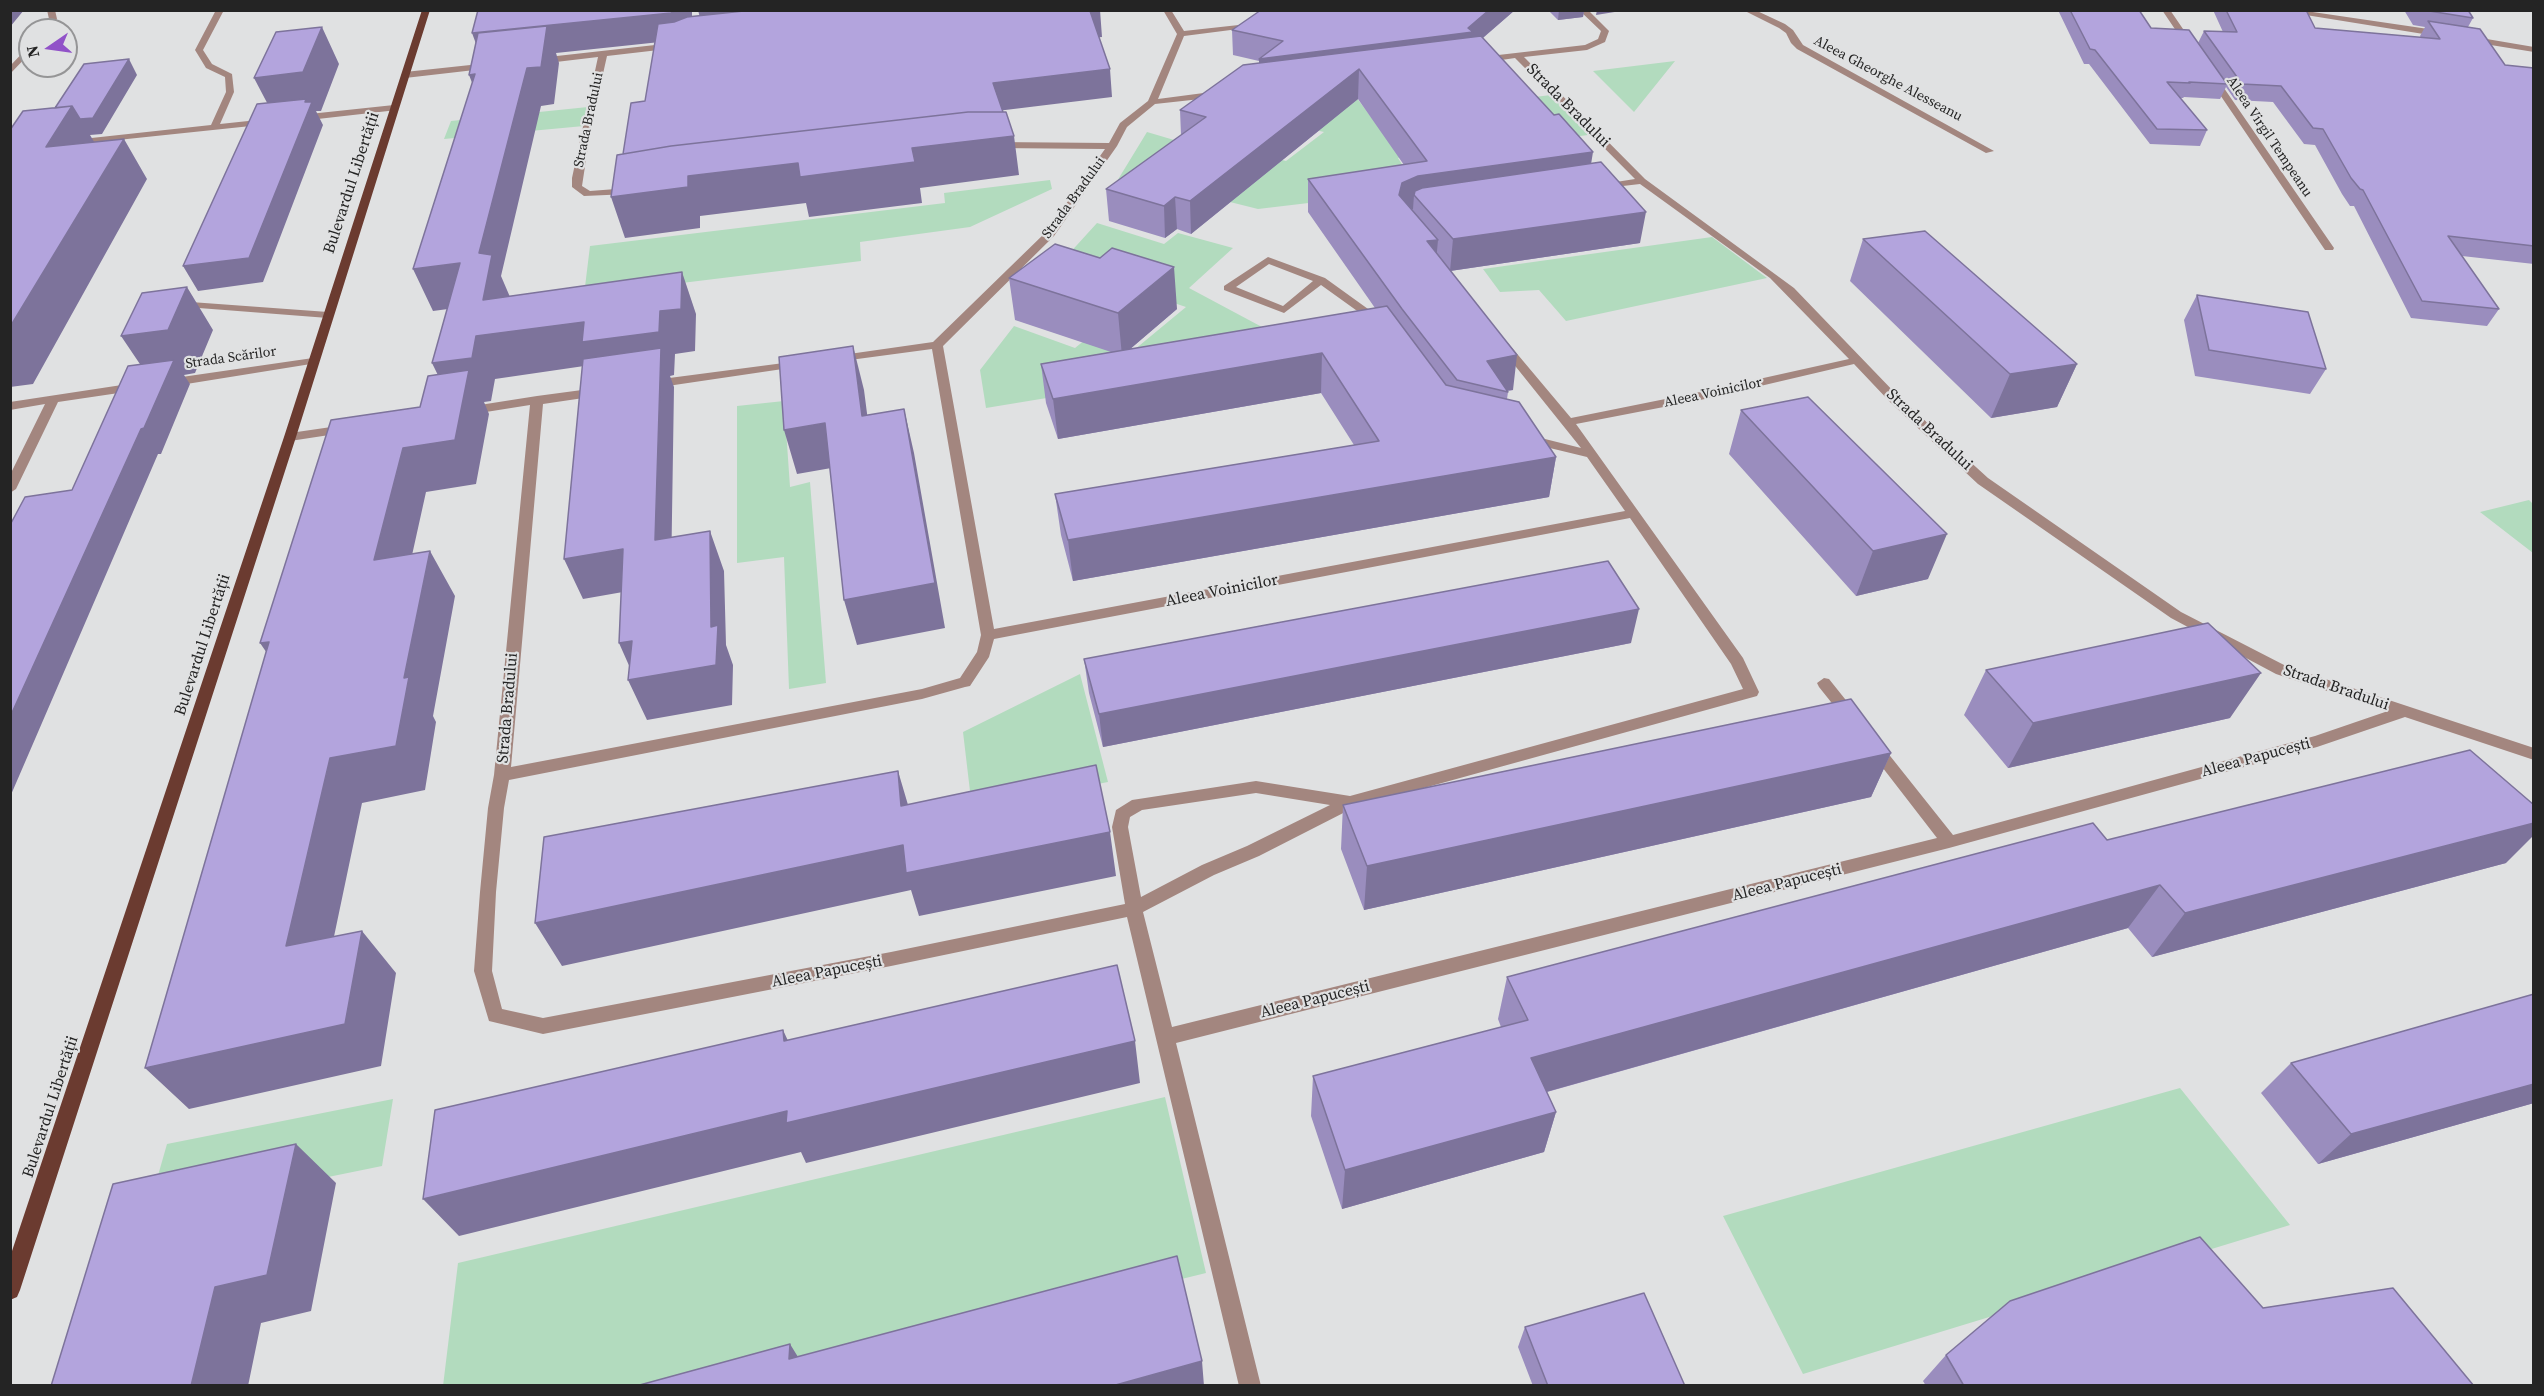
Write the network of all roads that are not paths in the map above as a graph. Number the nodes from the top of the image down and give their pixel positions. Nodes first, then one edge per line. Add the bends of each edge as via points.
1 (220, 10) edge
2 (426, 10) edge
3 (1167, 10) edge
4 (1583, 10) edge
5 (1747, 10) edge
6 (2166, 10) edge
7 (2279, 10) edge
8 (1259, 25) edge
9 (1180, 34) junction
10 (2451, 36) edge
11 (2463, 38) edge
12 (682, 44) edge
13 (2193, 50) edge
14 (2533, 50) edge
15 (603, 54) junction
16 (1518, 56) junction
17 (533, 62) edge
18 (1471, 62) edge
19 (498, 65) edge
20 (2207, 70) edge
21 (405, 75) junction
22 (1234, 92) edge
23 (1152, 102) junction
24 (394, 108) junction
25 (293, 119) edge
26 (282, 120) edge
27 (214, 128) junction
28 (67, 143) edge
29 (984, 145) edge
30 (1112, 146) junction
31 (1989, 151) dead end
32 (1642, 181) junction
33 (1586, 189) edge
34 (639, 190) edge
35 (2328, 248) dead end
36 (1321, 280) junction
37 (171, 303) edge
38 (328, 315) junction
39 (1382, 331) edge
40 (1500, 340) edge
41 (938, 345) junction
42 (1858, 360) junction
43 (313, 361) junction
44 (643, 386) edge
45 (608, 390) edge
46 (53, 400) junction
47 (537, 400) junction
48 (10, 406) edge
49 (460, 412) edge
50 (1568, 422) junction
51 (359, 427) edge
52 (1514, 436) edge
53 (290, 437) junction
54 (1591, 454) junction
55 (10, 489) edge
56 (1634, 513) junction
57 (988, 635) junction
58 (1824, 683) dead end
59 (2403, 712) junction
60 (2534, 754) edge
61 (502, 775) junction
62 (1350, 801) junction
63 (1949, 842) junction
64 (1134, 909) junction
65 (495, 1015) joint
66 (1166, 1037) junction
67 (10, 1290) edge
68 (1250, 1386) edge

1 - 27 street via 199,50 209,66 229,76 230,92
2 - 21 main road, Bulevardul Libertății
3 - 9 street
4 - 16 street, Strada Bradului via 1605,31 1602,40 1587,46
5 - 31 street, Aleea Gheorghe Alesseanu via 1782,26 1800,47
6 - 13 street
7 - 10 street
8 - 9 street
9 - 23 street
11 - 14 street
12 - 15 street
15 - 17 street
15 - 34 street, Strada Bradului via 577,187 588,194
16 - 18 street, Strada Bradului
16 - 32 street, Strada Bradului
19 - 21 street
20 - 35 street, Aleea Virgil Tempeanu
21 - 24 main road, Bulevardul Libertății
22 - 23 street
23 - 30 street, Strada Bradului via 1123,125
24 - 25 street
24 - 38 main road, Bulevardul Libertății
26 - 27 street
27 - 28 street
29 - 30 street, Strada Bradului
30 - 41 street, Strada Bradului via 1050,234
32 - 33 street
32 - 42 street, Strada Bradului via 1774,276
36 - 36 street via 1268,260 1228,288 1284,310
36 - 39 street via 1371,316
37 - 38 street
38 - 43 main road, Bulevardul Libertății
40 - 50 street
41 - 44 street
41 - 57 street
42 - 50 street, Aleea Voinicilor
42 - 59 street, Strada Bradului via 1983,481 2176,615 2281,670
43 - 46 street, Strada Scărilor
43 - 53 main road, Bulevardul Libertății
45 - 47 street
46 - 48 street, Strada Scărilor
46 - 55 street
47 - 49 street
47 - 61 street, Strada Bradului
50 - 54 street
51 - 53 street
52 - 54 street
53 - 67 main road, Bulevardul Libertății
54 - 56 street
56 - 57 street, Aleea Voinicilor
56 - 62 street via 1738,662 1752,692
57 - 61 street via 984,653 965,682 922,694
58 - 63 street
59 - 60 street, Strada Bradului
59 - 63 street, Aleea Papucești via 2317,741
61 - 65 street, Strada Bradului via 483,971
62 - 64 street, Aleea Papucești
62 - 64 street via 1256,787 1138,804 1122,814 1120,827
63 - 66 street, Aleea Papucești
64 - 65 street, Aleea Papucești via 543,1026
64 - 66 street
66 - 68 street

